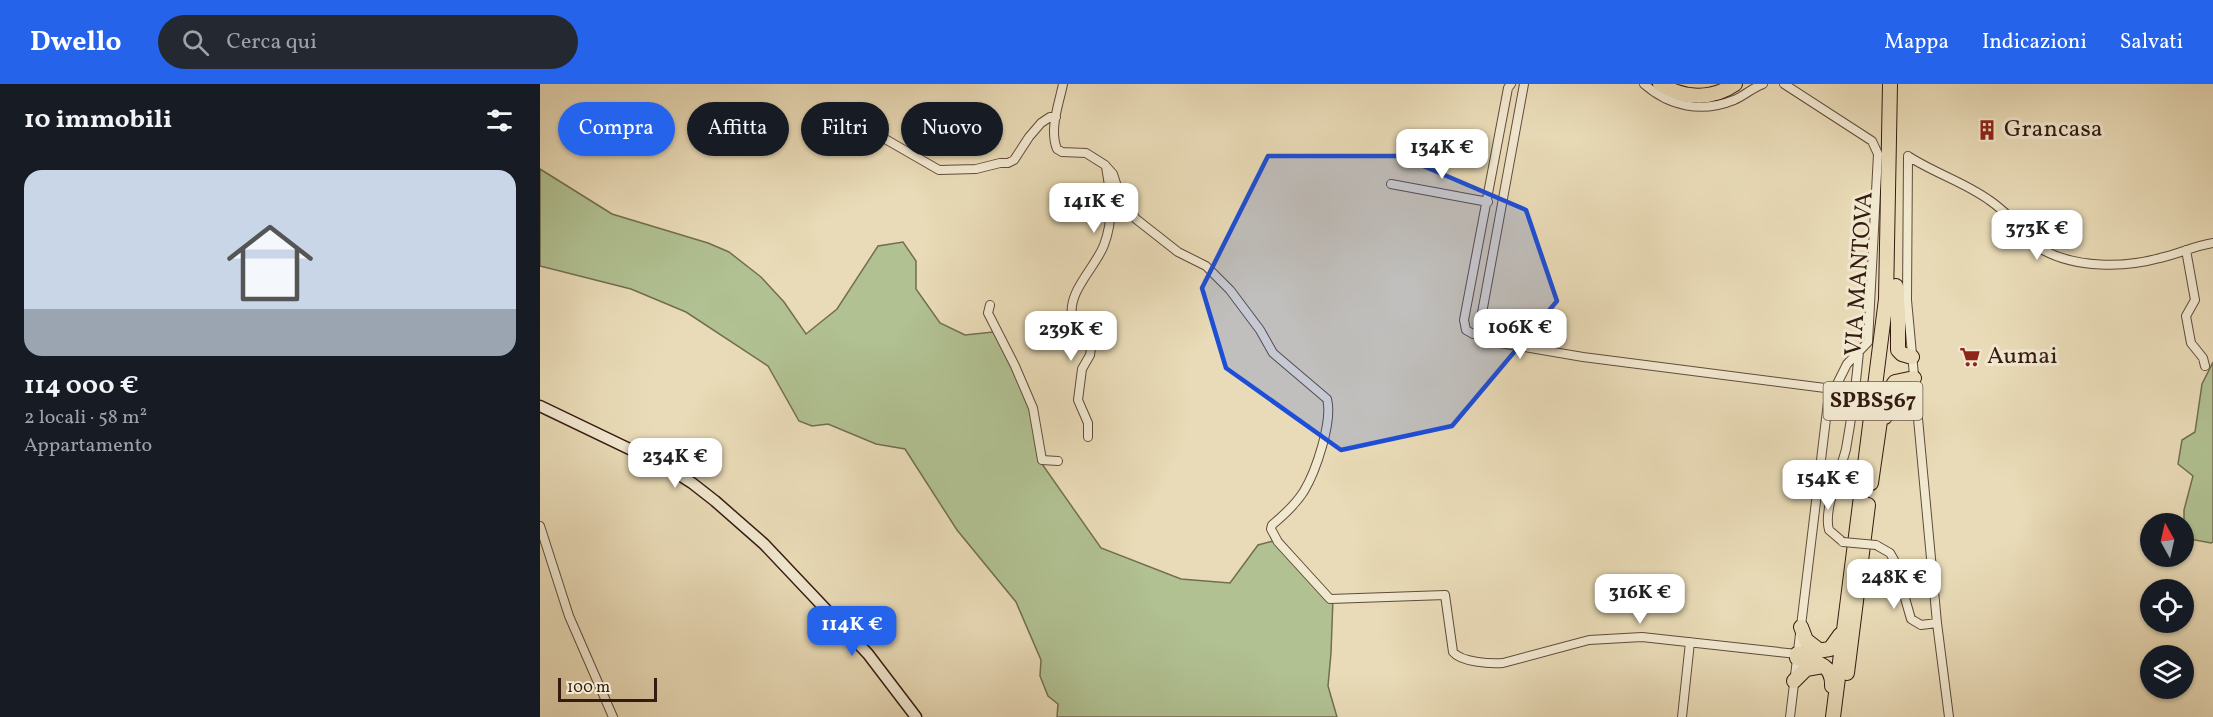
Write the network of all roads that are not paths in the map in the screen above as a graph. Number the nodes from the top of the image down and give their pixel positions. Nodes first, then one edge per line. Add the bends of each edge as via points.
1 (1064, 84) edge
2 (1511, 84) edge
3 (1524, 84) edge
4 (1644, 84) edge
5 (1660, 84) edge
6 (1679, 84) edge
7 (1716, 84) edge
8 (1735, 84) edge
9 (1763, 84) edge
10 (1784, 84) edge
11 (1890, 84) edge
12 (1898, 84) edge
13 (1056, 117) junction
14 (889, 141) edge
15 (1105, 165) junction
16 (1391, 184) dead end
17 (1488, 202) junction
18 (2213, 243) edge
19 (2186, 250) junction
20 (1896, 286) junction
21 (990, 305) dead end
22 (1484, 328) junction
23 (1859, 352) junction
24 (1912, 357) junction
25 (1849, 362) junction
26 (2205, 366) dead end
27 (1914, 378) junction
28 (1857, 379) junction
29 (1833, 389) junction
30 (1853, 405) junction
31 (540, 406) edge
32 (1088, 437) dead end
33 (1877, 441) junction
34 (1058, 461) dead end
35 (540, 526) edge
36 (1937, 623) junction
37 (1801, 627) junction
38 (1843, 628) junction
39 (1690, 642) junction
40 (1819, 650) junction
41 (1797, 656) junction
42 (1823, 666) junction
43 (1794, 681) junction
44 (1836, 714) edge
45 (613, 717) edge
46 (916, 717) edge
47 (1682, 717) edge
48 (1790, 717) edge
49 (1948, 717) edge

1 - 13 street
2 - 17 street
3 - 22 street via 1482,313
4 - 9 street via 1670,102 1693,107 1715,106
5 - 8 highway via 1688,95 1710,96
6 - 7 highway via 1691,88
10 - 23 street via 1872,141 1878,154 1868,342
11 - 38 highway, VIA MANTOVA / SPBS567 via 1886,299
12 - 20 highway, VIA MANTOVA / SPBS567
13 - 14 street via 1041,123 1014,160 976,169 939,170
13 - 15 street via 1057,149 1086,153
15 - 32 street via 1111,195 1108,235 1071,308 1072,320 1091,348 1082,369 1078,400 1088,423
15 - 39 street via 1136,219 1178,252 1206,266 1230,290 1273,354 1327,399 1330,410 1310,481 1271,529 1325,595 1330,599 1445,595 1453,652 1460,658 1492,664 1589,640 1642,637
16 - 17 street
17 - 22 street via 1464,320 1466,330 1473,333
18 - 19 street
19 - 24 street via 2121,264 2083,263 2062,257 2041,249 1989,200 1908,156 1907,300
19 - 26 street via 2194,300 2186,316 2191,343 2204,358
20 - 24 highway via 1898,350
20 - 33 highway, VIA MANTOVA / SPBS567
21 - 34 street via 988,314 1033,408 1042,460
22 - 29 street via 1490,338 1500,343
23 - 25 street
23 - 28 street
24 - 27 street
25 - 28 street
25 - 29 street
27 - 33 highway via 1901,379 1891,388
27 - 36 street
28 - 30 street
29 - 30 street via 1843,388
29 - 37 street
30 - 36 street, bridge via 1828,514 1829,530 1843,542 1876,545 1890,553 1911,619 1921,625
31 - 46 street via 667,467 715,501 764,543 868,654
33 - 44 highway, VIA MANTOVA / SPBS567
35 - 45 street via 569,616
36 - 49 street
37 - 40 highway via 1806,640
37 - 41 street
38 - 40 highway via 1833,647
38 - 44 highway, VIA MANTOVA / SPBS567
39 - 41 street
39 - 47 street
40 - 41 highway
41 - 42 highway
41 - 43 street
42 - 43 highway via 1806,669
42 - 44 highway via 1831,672 1831,702
43 - 48 street

